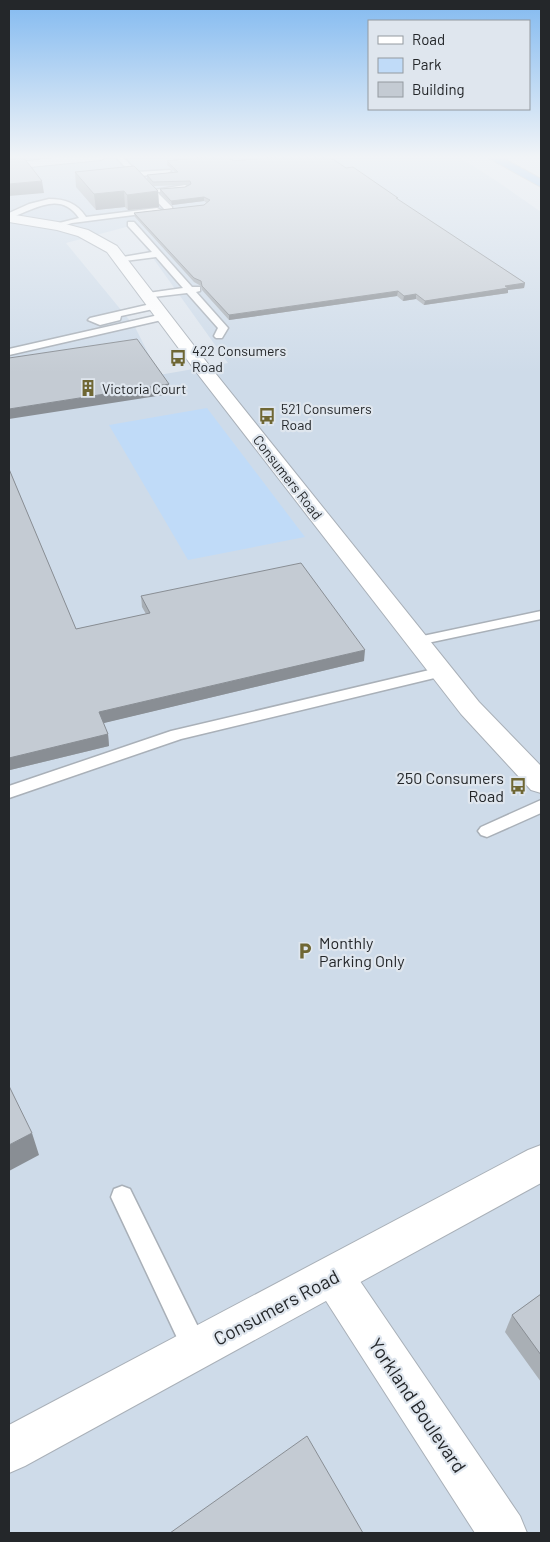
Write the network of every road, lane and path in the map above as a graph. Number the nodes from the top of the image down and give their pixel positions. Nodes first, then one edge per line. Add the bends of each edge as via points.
1 (67, 229) edge
2 (135, 229) edge
3 (157, 254) junction
4 (120, 260) junction
5 (200, 288) edge
6 (189, 290) junction
7 (156, 307) junction
8 (219, 336) dead end
9 (9, 352) edge
10 (541, 615) edge
11 (418, 641) junction
12 (442, 672) junction
13 (541, 783) edge
14 (9, 792) edge
15 (541, 806) edge
16 (487, 831) dead end
17 (541, 1163) edge
18 (122, 1197) dead end
19 (334, 1276) junction
20 (196, 1350) junction
21 (9, 1450) edge
22 (503, 1533) edge

1 - 4 street, Consumers Road via 112,249
2 - 3 lane
3 - 4 lane
3 - 6 lane
4 - 7 street, Consumers Road
5 - 6 lane
6 - 7 lane
6 - 8 lane via 223,328
7 - 7 lane via 93,320 100,322
7 - 9 lane
7 - 11 street, Consumers Road
10 - 11 lane
11 - 12 street, Consumers Road
12 - 13 street, Consumers Road via 470,708
12 - 14 lane via 177,736
15 - 16 lane
17 - 19 street, Consumers Road
18 - 20 lane
19 - 20 street, Consumers Road
19 - 22 street, Yorkland Boulevard
20 - 21 street, Consumers Road

